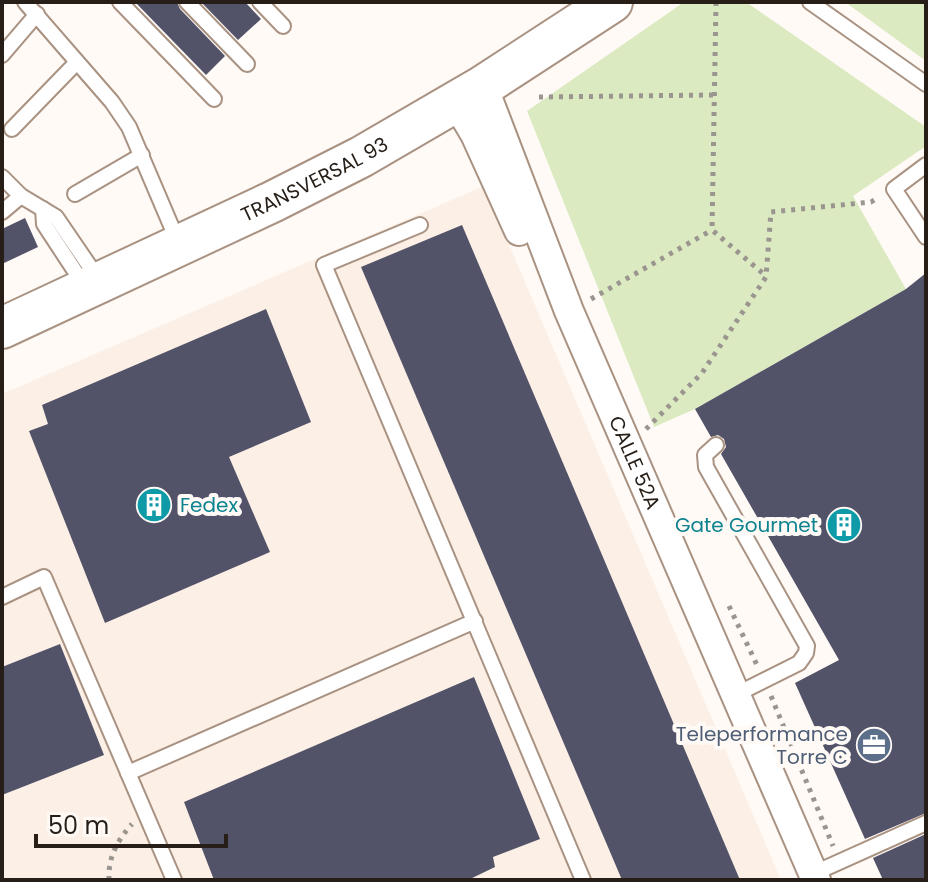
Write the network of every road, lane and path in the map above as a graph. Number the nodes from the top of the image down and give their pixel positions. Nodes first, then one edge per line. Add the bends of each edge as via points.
1 (25, 2) edge
2 (120, 2) edge
3 (187, 2) edge
4 (260, 2) edge
5 (612, 2) edge
6 (716, 2) edge
7 (810, 2) edge
8 (37, 14) junction
9 (283, 26) dead end
10 (2, 55) edge
11 (76, 63) junction
12 (247, 64) dead end
13 (926, 84) edge
14 (470, 94) junction
15 (713, 95) junction
16 (539, 97) dead end
17 (214, 99) dead end
18 (12, 129) dead end
19 (142, 155) junction
20 (926, 165) edge
21 (2, 177) edge
22 (894, 189) junction
23 (75, 194) dead end
24 (21, 196) junction
25 (2, 212) edge
26 (420, 225) dead end
27 (712, 230) junction
28 (926, 237) edge
29 (179, 245) junction
30 (766, 277) junction
31 (94, 285) junction
32 (569, 311) junction
33 (2, 328) edge
34 (626, 441) junction
35 (716, 445) dead end
36 (2, 597) edge
37 (475, 621) junction
38 (730, 698) junction
39 (128, 773) junction
40 (144, 811) junction
41 (926, 823) edge
42 (808, 878) edge
43 (109, 880) edge
44 (174, 880) edge
45 (583, 880) edge

1 - 8 lane
2 - 17 lane
3 - 12 lane
4 - 9 lane
5 - 14 main road, TRANSVERSAL 93
6 - 15 path
7 - 13 lane
8 - 10 lane
8 - 11 lane
11 - 18 lane
11 - 19 lane via 112,102
14 - 29 main road, TRANSVERSAL 93 via 361,157
14 - 32 street, CALLE 52A
14 - 38 street, CALLE 52A via 475,134
15 - 16 path
15 - 27 path
19 - 23 lane
19 - 29 lane
20 - 22 lane
21 - 24 lane
22 - 28 lane
22 - 30 path via 871,202 771,212
24 - 25 lane
24 - 31 lane via 43,209 44,224
26 - 37 lane via 324,265
27 - 30 path
27 - 32 path
29 - 31 main road, TRANSVERSAL 93
30 - 34 path via 702,373
31 - 33 main road, TRANSVERSAL 93
32 - 34 street, CALLE 52A
34 - 38 street, CALLE 52A
35 - 38 lane via 705,455 706,467 807,646 799,663
36 - 39 lane via 44,577
37 - 39 lane
37 - 45 lane
38 - 42 street, CALLE 52A
39 - 40 lane
40 - 43 path via 118,841 108,865
40 - 44 lane
41 - 42 lane

